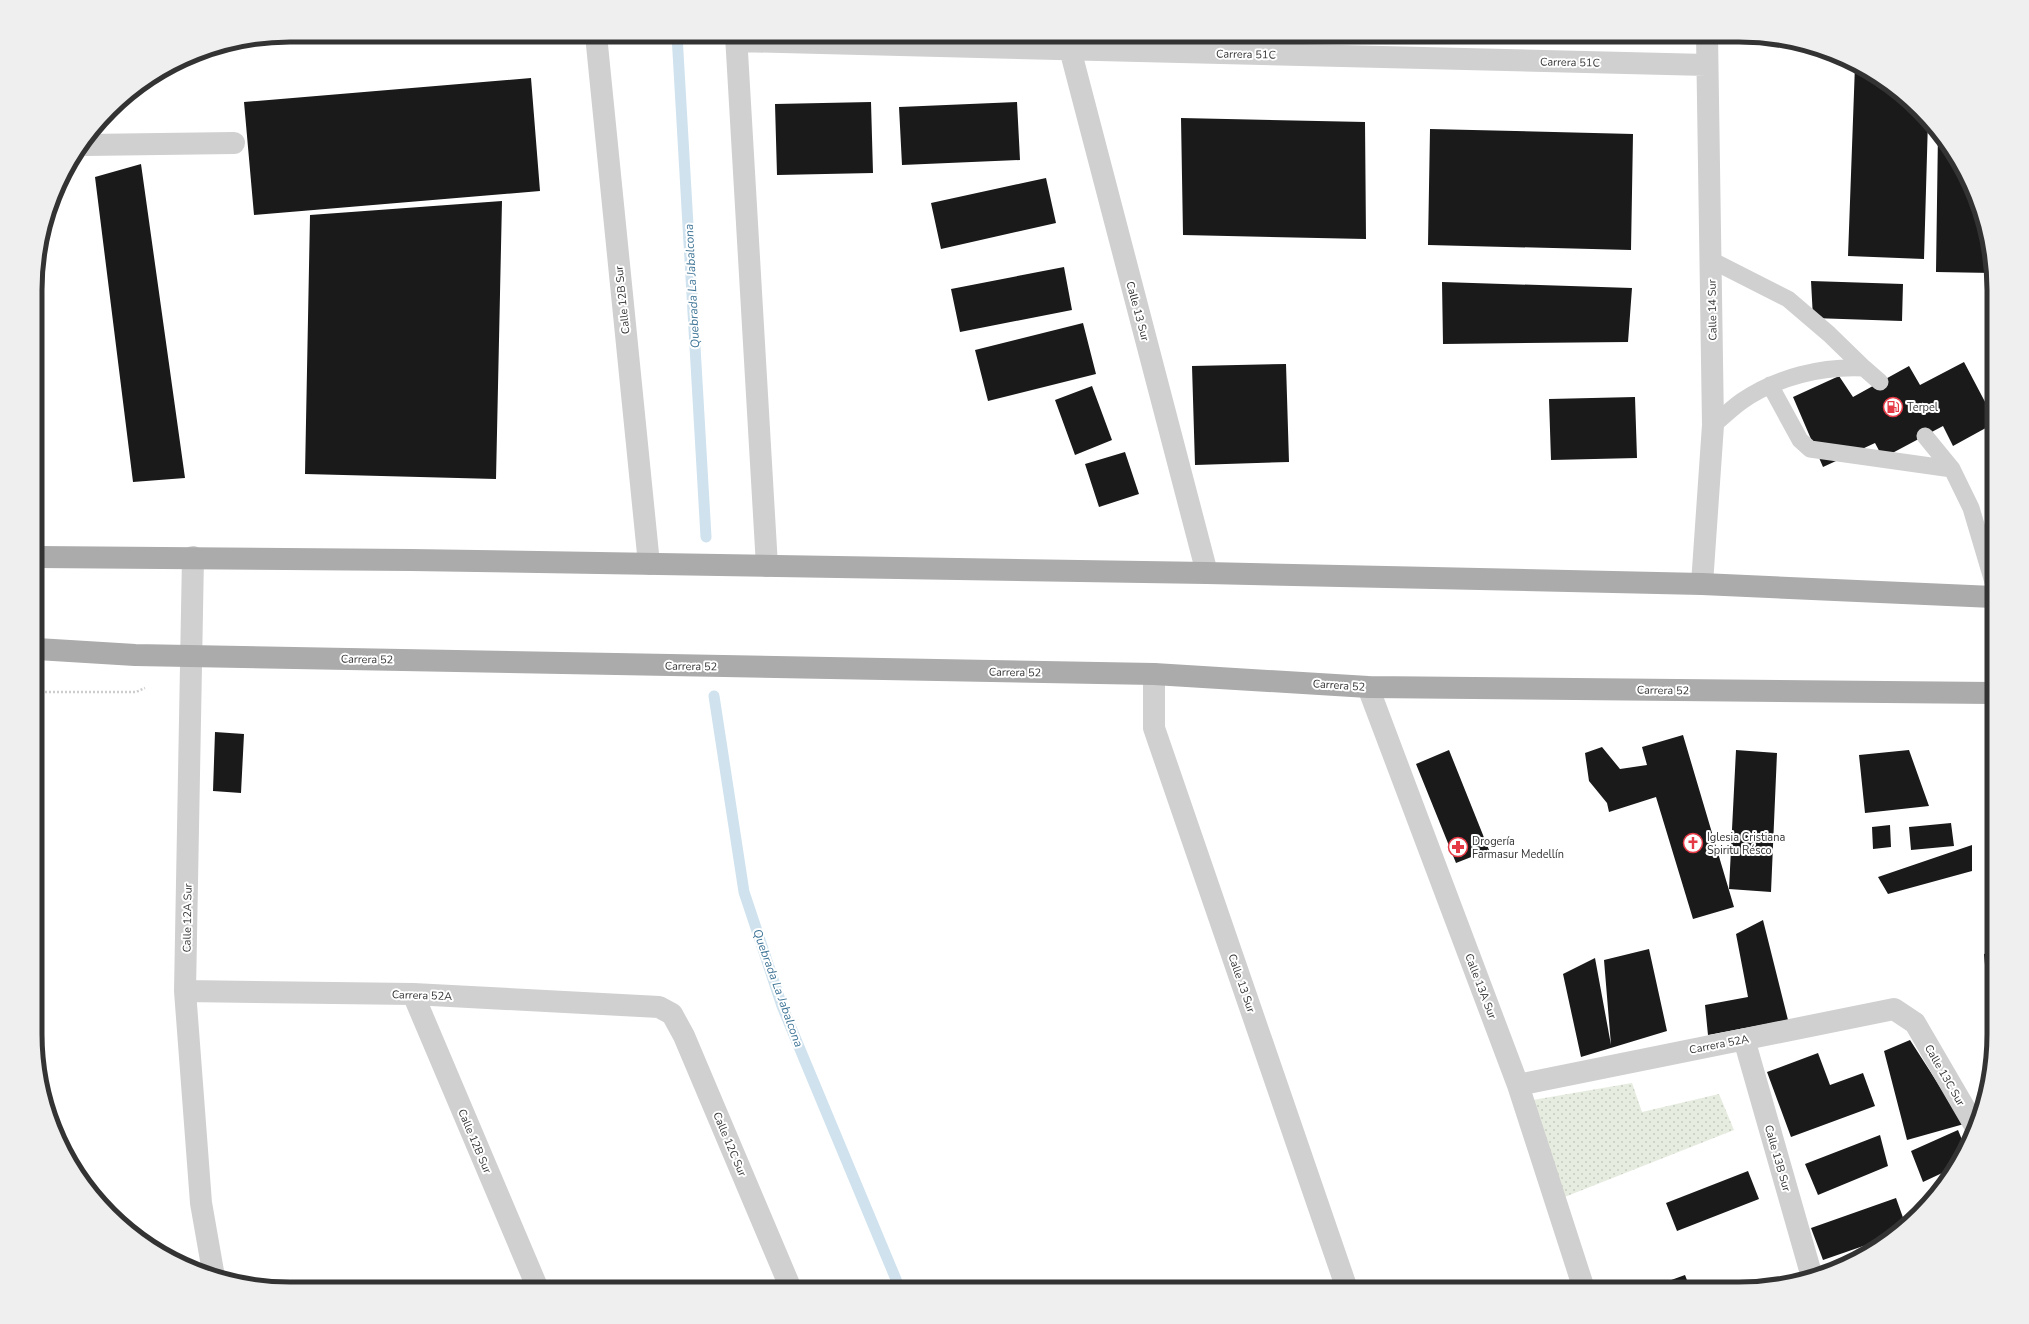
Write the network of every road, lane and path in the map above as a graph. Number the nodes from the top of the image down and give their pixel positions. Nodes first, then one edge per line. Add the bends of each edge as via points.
1 (597, 42) edge
2 (736, 42) edge
3 (847, 42) edge
4 (1707, 42) edge
5 (1070, 50) junction
6 (1708, 65) junction
7 (234, 143) dead end
8 (88, 146) edge
9 (1711, 260) junction
10 (1864, 368) junction
11 (1880, 382) dead end
12 (1770, 385) junction
13 (1713, 425) junction
14 (1925, 436) dead end
15 (1952, 469) junction
16 (42, 557) edge
17 (193, 557) junction
18 (1987, 559) edge
19 (649, 564) junction
20 (767, 566) junction
21 (1206, 573) junction
22 (1702, 584) junction
23 (1987, 597) edge
24 (42, 649) edge
25 (192, 656) junction
26 (1154, 674) junction
27 (1368, 687) junction
28 (1987, 693) edge
29 (185, 991) junction
30 (413, 994) junction
31 (659, 1007) joint
32 (1916, 1023) joint
33 (1744, 1039) junction
34 (1518, 1084) junction
35 (1972, 1119) edge
36 (213, 1270) edge
37 (1810, 1272) edge
38 (535, 1282) edge
39 (788, 1282) edge
40 (1344, 1282) edge
41 (1582, 1282) edge

1 - 19 street, Calle 12B Sur
2 - 20 street
3 - 5 street, Carrera 51C
4 - 6 street, Calle 14 Sur
5 - 6 street, Carrera 51C
5 - 21 street, Calle 13 Sur
6 - 9 street, Calle 14 Sur
7 - 8 street
9 - 10 lane via 1788,299
9 - 13 street, Calle 14 Sur
10 - 11 lane
10 - 12 lane via 1826,368
12 - 13 lane via 1742,402
12 - 15 lane via 1800,440 1810,448
13 - 22 street, Calle 14 Sur
14 - 15 lane
15 - 18 lane via 1971,508
16 - 17 main road
17 - 19 main road
17 - 25 street, Calle 12A Sur
19 - 20 main road
20 - 21 main road
21 - 22 main road
22 - 23 main road
24 - 25 main road, Carrera 52
25 - 26 main road, Carrera 52
25 - 29 street, Calle 12A Sur
26 - 27 main road, Carrera 52
26 - 40 street, Calle 13 Sur via 1154,728
27 - 28 main road, Carrera 52
27 - 34 street, Calle 13A Sur
29 - 30 street, Carrera 52A
29 - 36 street, Calle 12A Sur via 201,1203
30 - 31 street, Carrera 52A
30 - 38 street, Calle 12B Sur
31 - 39 street, Calle 12C Sur via 672,1014 684,1036
32 - 33 street, Carrera 52A via 1894,1009
32 - 35 street, Calle 13C Sur
33 - 34 street, Carrera 52A
33 - 37 street, Calle 13B Sur
34 - 41 street, Calle 13A Sur

